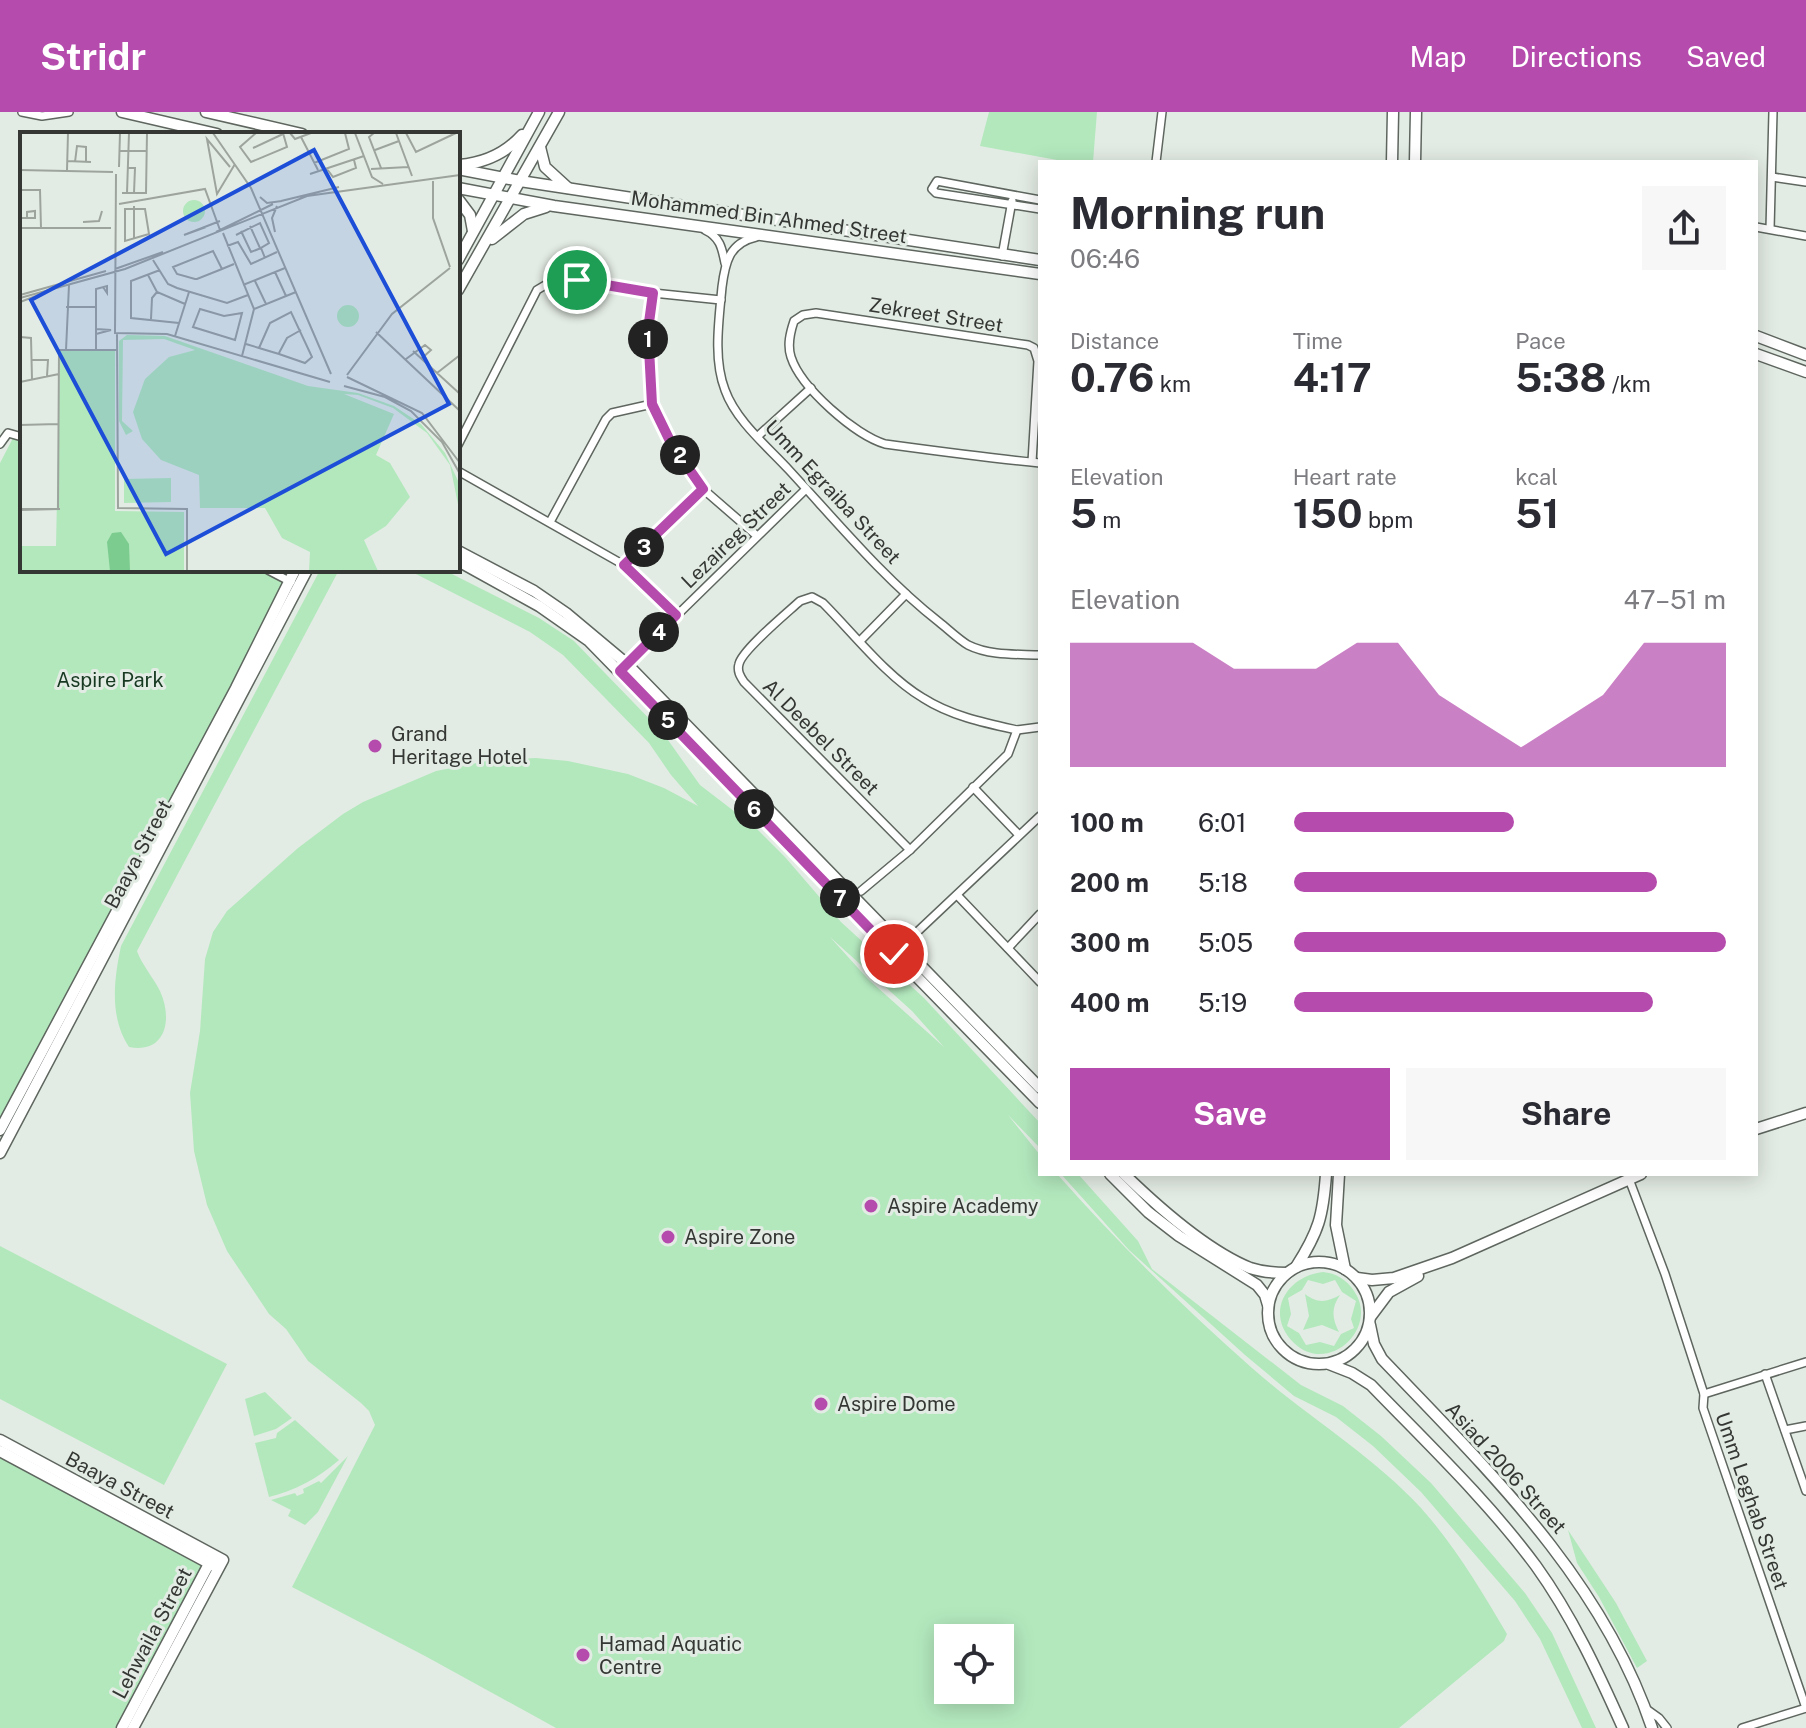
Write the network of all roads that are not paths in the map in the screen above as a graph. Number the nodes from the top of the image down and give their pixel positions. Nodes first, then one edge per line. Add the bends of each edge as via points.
1 (22, 112) edge
2 (69, 112) edge
3 (122, 112) edge
4 (206, 112) edge
5 (559, 112) edge
6 (1162, 112) edge
7 (1393, 112) edge
8 (1416, 112) edge
9 (1773, 112) edge
10 (536, 117) edge
11 (173, 123) junction
12 (185, 132) edge
13 (209, 132) edge
14 (293, 132) edge
15 (1393, 134) junction
16 (540, 146) junction
17 (1156, 160) edge
18 (1392, 160) edge
19 (1400, 160) edge
20 (1415, 160) edge
21 (460, 167) edge
22 (460, 167) edge
23 (1772, 177) junction
24 (503, 178) junction
25 (520, 181) junction
26 (1806, 182) edge
27 (460, 188) edge
28 (569, 189) junction
29 (493, 195) junction
30 (1013, 195) junction
31 (510, 199) junction
32 (1038, 200) edge
33 (460, 202) edge
34 (1011, 204) junction
35 (554, 206) junction
36 (1038, 209) edge
37 (697, 226) junction
38 (1758, 227) edge
39 (1770, 229) junction
40 (473, 231) junction
41 (765, 235) junction
42 (1806, 236) edge
43 (477, 255) junction
44 (460, 256) edge
45 (1002, 256) junction
46 (1038, 260) edge
47 (725, 263) junction
48 (1038, 274) edge
49 (460, 286) edge
50 (653, 293) junction
51 (721, 300) junction
52 (1758, 337) edge
53 (1758, 355) edge
54 (1806, 355) edge
55 (1806, 372) edge
56 (811, 388) junction
57 (652, 404) junction
58 (20, 436) edge
59 (758, 436) junction
60 (460, 441) edge
61 (0, 444) edge
62 (1036, 463) edge
63 (460, 472) edge
64 (703, 489) junction
65 (806, 489) junction
66 (550, 522) junction
67 (756, 535) junction
68 (460, 553) edge
69 (460, 561) edge
70 (475, 565) junction
71 (624, 565) junction
72 (272, 572) edge
73 (295, 572) edge
74 (305, 572) edge
75 (294, 583) junction
76 (906, 594) junction
77 (676, 615) junction
78 (860, 641) junction
79 (1038, 655) edge
80 (623, 667) junction
81 (1038, 727) edge
82 (1017, 730) junction
83 (973, 787) junction
84 (1038, 818) edge
85 (1019, 835) junction
86 (910, 850) junction
87 (861, 891) dead end
88 (957, 895) junction
89 (1038, 916) edge
90 (1008, 948) junction
91 (898, 950) junction
92 (1038, 980) edge
93 (1038, 1086) edge
94 (1038, 1101) edge
95 (1806, 1113) edge
96 (1758, 1128) edge
97 (5, 1129) edge
98 (0, 1153) edge
99 (1112, 1176) edge
100 (1126, 1176) edge
101 (1326, 1176) edge
102 (1339, 1176) edge
103 (1636, 1176) edge
104 (1629, 1179) junction
105 (1452, 1258) junction
106 (1345, 1269) junction
107 (1292, 1270) junction
108 (1357, 1278) junction
109 (1268, 1307) junction
110 (1370, 1320) junction
111 (1806, 1362) edge
112 (1329, 1364) junction
113 (1765, 1374) junction
114 (1704, 1394) junction
115 (1806, 1426) edge
116 (1785, 1430) junction
117 (0, 1440) edge
118 (0, 1451) edge
119 (1806, 1491) edge
120 (216, 1562) junction
121 (155, 1677) junction
122 (1645, 1707) junction
123 (1806, 1708) edge
124 (122, 1728) edge
125 (133, 1728) edge
126 (1623, 1728) edge
127 (1652, 1728) edge
128 (1667, 1728) edge
129 (1742, 1728) edge

1 - 2 street
3 - 11 main road
4 - 14 main road
5 - 16 main road
6 - 17 street
7 - 15 main road
8 - 20 main road
9 - 23 street
10 - 21 main road via 509,148
10 - 24 main road
11 - 12 street
11 - 13 main road
15 - 18 main road
15 - 19 main road
16 - 25 main road
16 - 28 main road via 545,167
22 - 24 main road, Mohammed Bin Ahmed Street
23 - 26 street
23 - 39 street
24 - 25 main road, Mohammed Bin Ahmed Street
24 - 29 main road
25 - 28 main road, Mohammed Bin Ahmed Street
25 - 31 main road
27 - 29 main road, Mohammed Bin Ahmed Street
28 - 45 main road, Mohammed Bin Ahmed Street
29 - 31 main road, Mohammed Bin Ahmed Street
29 - 40 main road
30 - 32 street
30 - 34 street
30 - 34 street via 937,181 932,189
31 - 35 main road, Mohammed Bin Ahmed Street
31 - 43 main road
33 - 40 main road
34 - 36 street
34 - 45 street
35 - 37 main road, Mohammed Bin Ahmed Street
35 - 43 main road via 515,219
37 - 41 main road, Mohammed Bin Ahmed Street
37 - 47 street via 714,234
38 - 39 street
39 - 42 street
40 - 44 main road
41 - 47 street via 739,242
41 - 48 main road, Mohammed Bin Ahmed Street
43 - 49 main road
45 - 46 main road, Mohammed Bin Ahmed Street
47 - 51 street, Umm Egraiba Street
50 - 51 street
50 - 57 street via 648,330
50 - 60 street via 577,280 552,281 537,290
51 - 59 street, Umm Egraiba Street via 718,355 724,390
52 - 54 main road
53 - 55 main road
56 - 59 street
56 - 62 street, Zekreet Street via 871,440
56 - 62 street, Zekreet Street via 791,359 789,346 794,321 803,315 1028,345 1038,361
57 - 64 street
57 - 66 street via 606,419
58 - 61 street via 8,433
59 - 65 street, Umm Egraiba Street
63 - 66 street
64 - 67 street
64 - 71 street
65 - 67 street, Lezaireg Street
65 - 76 street, Umm Egraiba Street
66 - 71 street
67 - 77 street, Lezaireg Street
68 - 70 main road
69 - 70 main road
70 - 80 main road
71 - 77 street
72 - 75 street
73 - 75 main road, Baaya Street
74 - 75 main road, Baaya Street
75 - 97 main road, Baaya Street
76 - 78 street
76 - 79 street, Umm Egraiba Street via 968,644 990,652
77 - 80 street, Lezaireg Street
78 - 82 street, Al Deebel Street via 922,698 965,717
78 - 86 street, Al Deebel Street via 823,603 806,598 745,653 738,671
80 - 91 main road
81 - 82 street
82 - 83 street via 1008,754
83 - 85 street
83 - 86 street
84 - 85 street
85 - 88 street
86 - 87 street
88 - 90 street
88 - 91 street
89 - 90 street
90 - 92 street
91 - 93 main road
91 - 94 main road
95 - 96 main road
97 - 98 main road, Baaya Street
99 - 109 main road via 1179,1236 1257,1285
100 - 107 main road via 1171,1216 1232,1258 1262,1271
101 - 107 main road via 1319,1228
102 - 106 main road via 1336,1225
103 - 104 main road
104 - 105 main road
104 - 114 street, Umm Leghab Street
105 - 108 main road via 1394,1278
105 - 110 main road via 1383,1297
106 - 107 main road via 1321,1262
106 - 108 main road
107 - 109 main road via 1274,1288
108 - 110 main road via 1369,1299
109 - 112 main road via 1281,1347 1301,1361
110 - 112 main road via 1355,1350
110 - 122 main road, Asiad 2006 Street via 1382,1359 1538,1526 1617,1648
111 - 113 street, Umm Leghab Street
112 - 126 main road, Asiad 2006 Street via 1371,1385 1511,1535 1594,1662
113 - 114 street, Umm Leghab Street
113 - 116 street
114 - 123 street, Umm Leghab Street via 1703,1408
115 - 116 street
116 - 119 street
117 - 120 main road, Baaya Street
118 - 120 main road, Baaya Street
120 - 121 main road, Lehwaila Street
121 - 124 main road, Lehwaila Street
121 - 125 main road, Lehwaila Street
122 - 127 main road, Asiad 2006 Street
122 - 128 street
123 - 129 street

